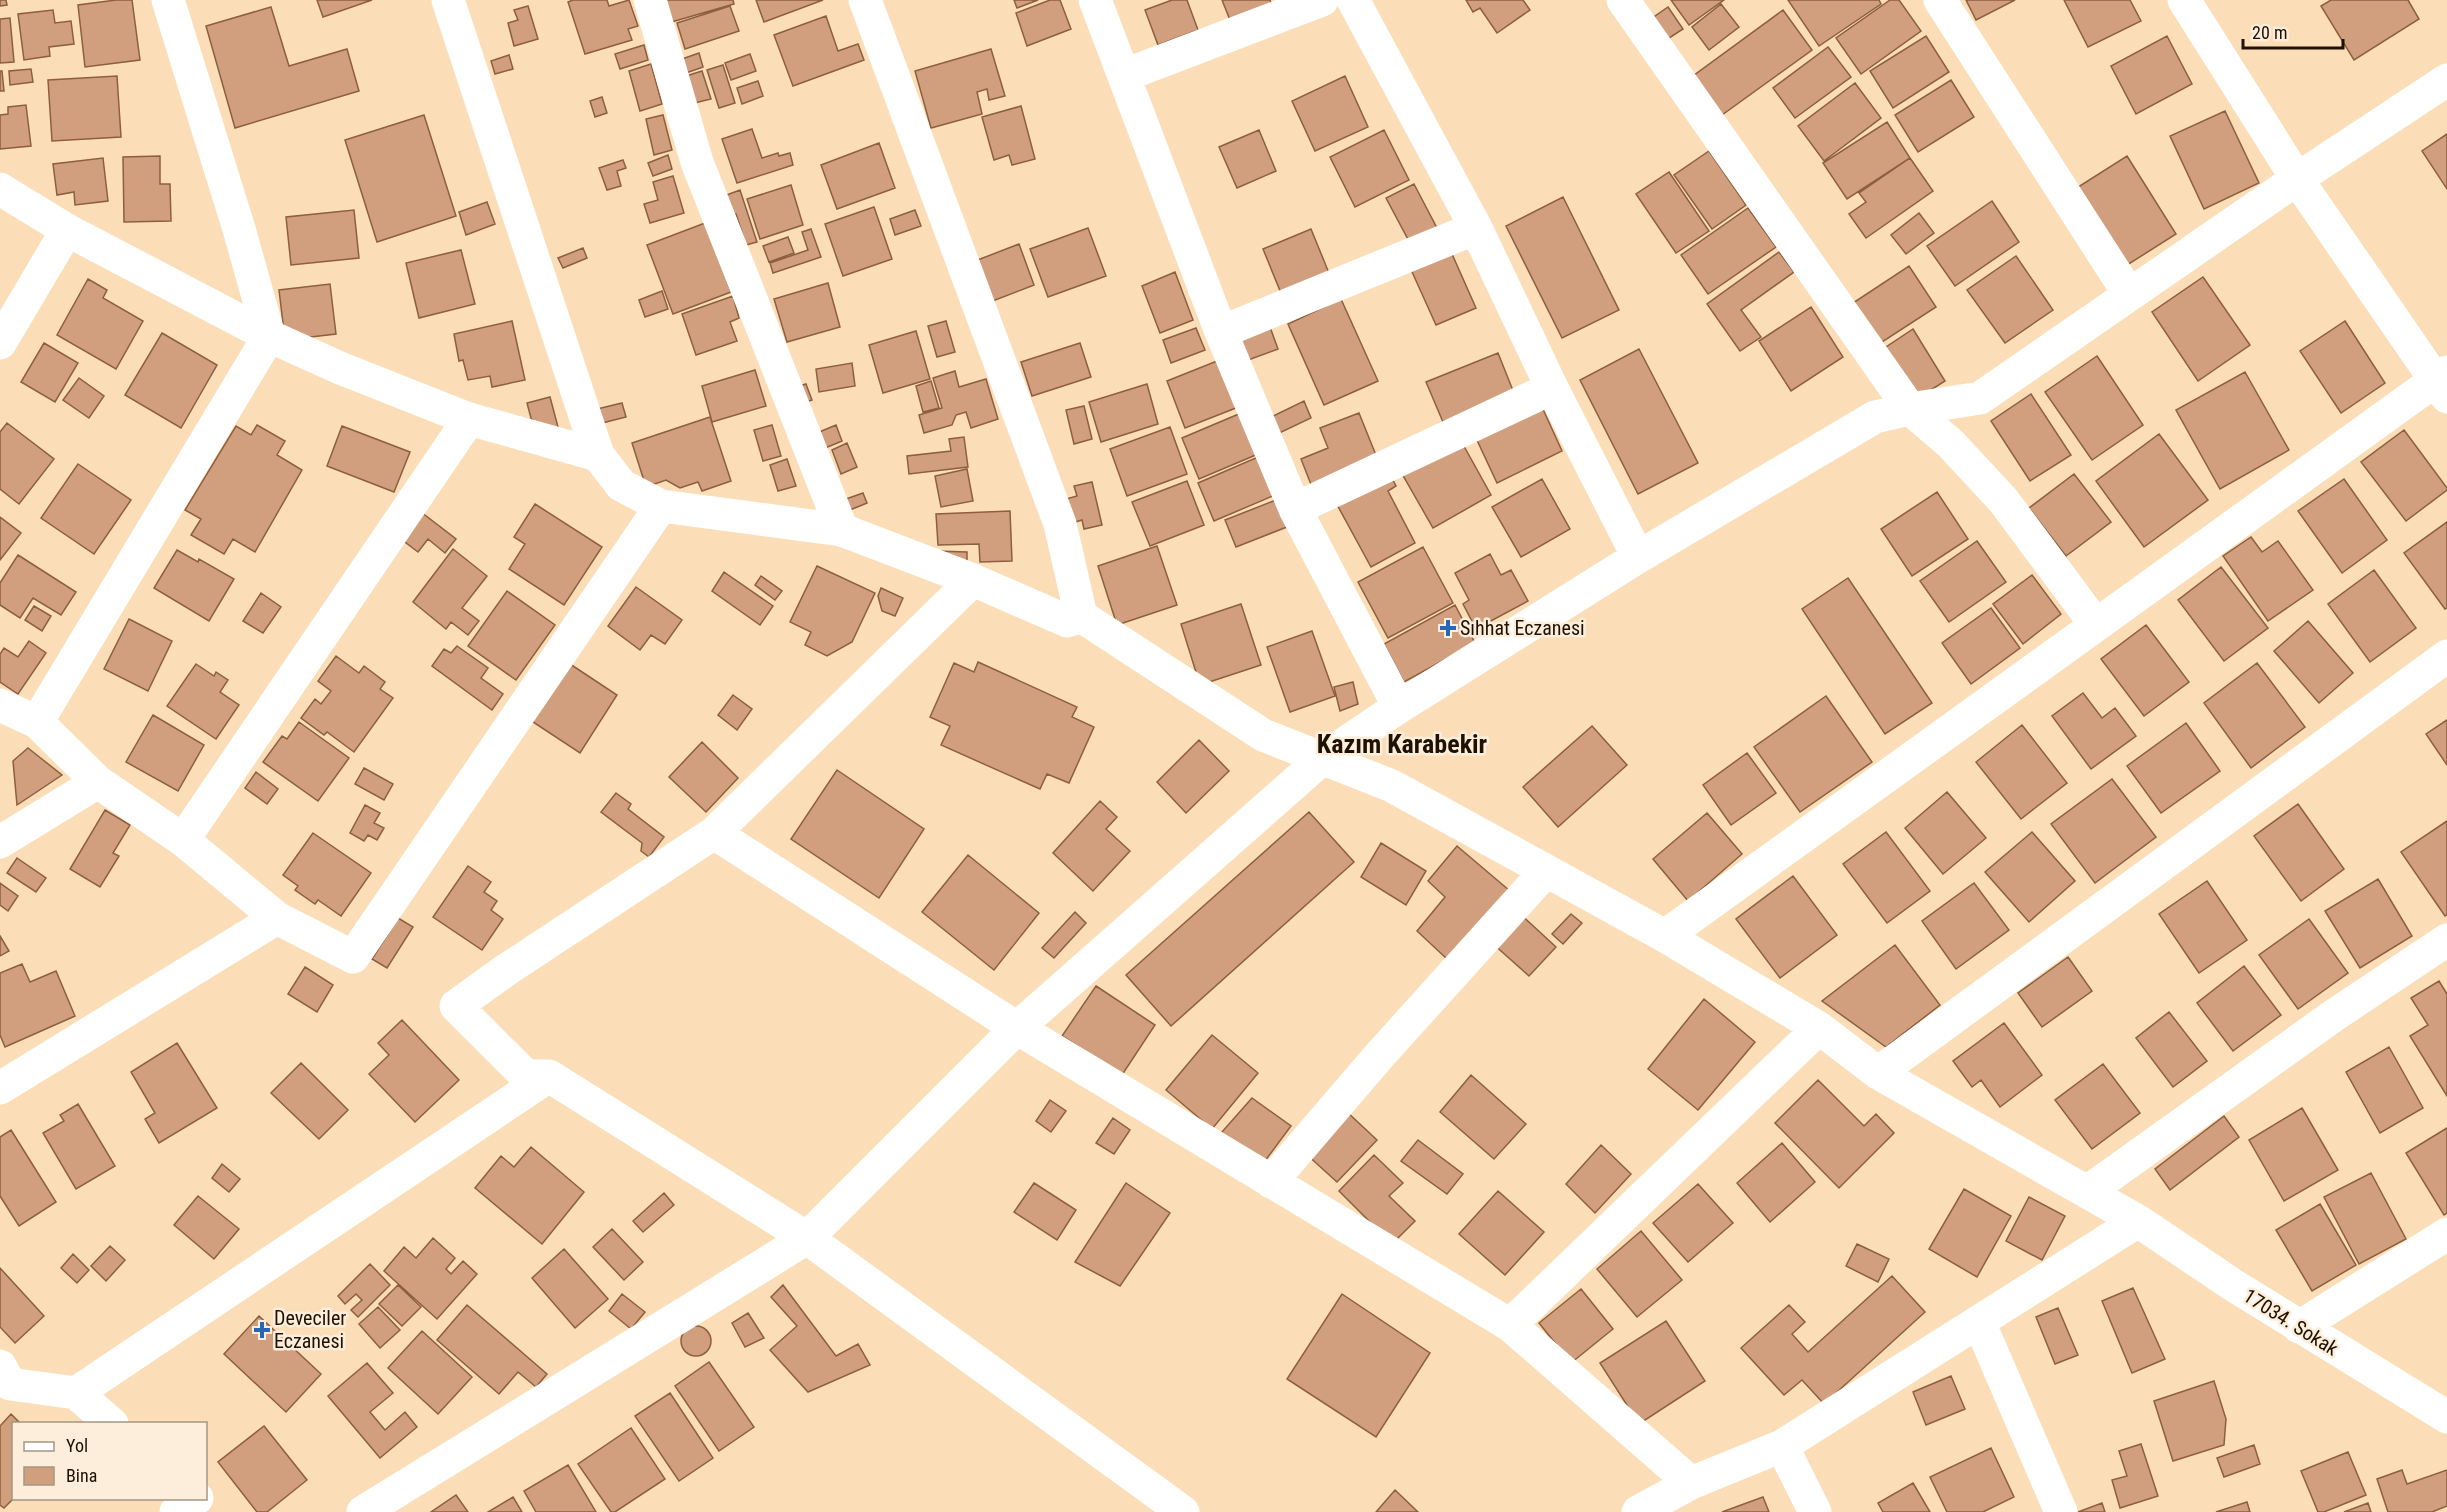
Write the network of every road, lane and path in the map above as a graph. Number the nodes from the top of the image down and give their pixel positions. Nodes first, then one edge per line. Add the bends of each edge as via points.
1 (168, 0) edge
2 (448, 0) edge
3 (650, 0) edge
4 (865, 0) edge
5 (1095, 0) edge
6 (1322, 0) edge
7 (1353, 0) edge
8 (1623, 0) edge
9 (1940, 0) edge
10 (2184, 0) edge
11 (1125, 75) junction
12 (2447, 80) edge
13 (2297, 179) junction
14 (0, 189) edge
15 (1476, 228) junction
16 (67, 230) junction
17 (2129, 294) junction
18 (1221, 332) junction
19 (270, 336) junction
20 (0, 343) edge
21 (2443, 383) edge
22 (1552, 388) junction
23 (1910, 409) junction
24 (469, 419) junction
25 (598, 455) junction
26 (662, 506) junction
27 (1295, 509) junction
28 (843, 530) junction
29 (1638, 557) junction
30 (973, 580) junction
31 (1082, 616) junction
32 (2096, 625) junction
33 (2447, 656) edge
34 (0, 705) edge
35 (1399, 707) junction
36 (37, 722) junction
37 (1323, 758) junction
38 (98, 782) junction
39 (714, 833) junction
40 (183, 840) junction
41 (0, 842) edge
42 (1546, 871) junction
43 (277, 918) junction
44 (1665, 936) junction
45 (2447, 940) edge
46 (1017, 1028) junction
47 (1819, 1028) junction
48 (1878, 1073) junction
49 (549, 1076) junction
50 (0, 1088) edge
51 (1271, 1182) junction
52 (2087, 1192) junction
53 (2138, 1221) junction
54 (2447, 1234) edge
55 (807, 1238) junction
56 (1979, 1322) junction
57 (1510, 1325) junction
58 (2299, 1327) junction
59 (3, 1380) edge
60 (76, 1393) junction
61 (2447, 1418) edge
62 (110, 1422) edge
63 (1782, 1446) junction
64 (1691, 1482) junction
65 (195, 1500) edge
66 (176, 1512) edge
67 (363, 1512) edge
68 (1183, 1512) edge
69 (1638, 1512) edge
70 (1815, 1512) edge
71 (2061, 1512) edge

1 - 19 street
2 - 25 street
3 - 28 street via 697,162
4 - 31 street via 1060,524
5 - 11 street
6 - 11 street
7 - 15 street
8 - 23 street
9 - 17 street
10 - 13 street
11 - 18 street
12 - 13 street
13 - 17 street
13 - 21 street
14 - 16 street
15 - 18 street
15 - 22 street
16 - 19 street
16 - 20 street
17 - 23 street via 1980,398
18 - 27 street
19 - 24 street
19 - 36 street
21 - 32 street
22 - 27 street
22 - 29 street
23 - 29 street via 1875,417
23 - 32 street via 1950,443 2002,501
24 - 25 street
24 - 40 street
25 - 26 street via 621,485
26 - 28 street
26 - 43 street via 353,957
27 - 35 street
28 - 30 street
29 - 35 street
30 - 31 street via 1067,621
30 - 39 street
31 - 37 street, 17034. Sokak via 1263,735
32 - 44 street
33 - 48 street
34 - 36 street
35 - 37 street
36 - 38 street
37 - 42 street, 17034. Sokak via 1392,786
37 - 46 street
38 - 40 street
38 - 41 street
39 - 46 street
39 - 49 street via 456,1006 526,1076
40 - 43 street
42 - 44 street, 17034. Sokak
42 - 51 street
43 - 50 street
44 - 47 street, 17034. Sokak
45 - 52 street via 2333,1016
46 - 51 street
46 - 55 street
47 - 48 street, 17034. Sokak
47 - 57 street
48 - 52 street, 17034. Sokak
49 - 55 street
49 - 60 street
51 - 57 street
52 - 53 street, 17034. Sokak
53 - 56 street
53 - 58 street, 17034. Sokak
54 - 58 street
55 - 67 street
55 - 68 street
56 - 63 street
56 - 71 street
57 - 64 street
58 - 61 street, 17034. Sokak
59 - 60 street
60 - 62 street
63 - 64 street
63 - 70 street
64 - 69 street
65 - 66 street

